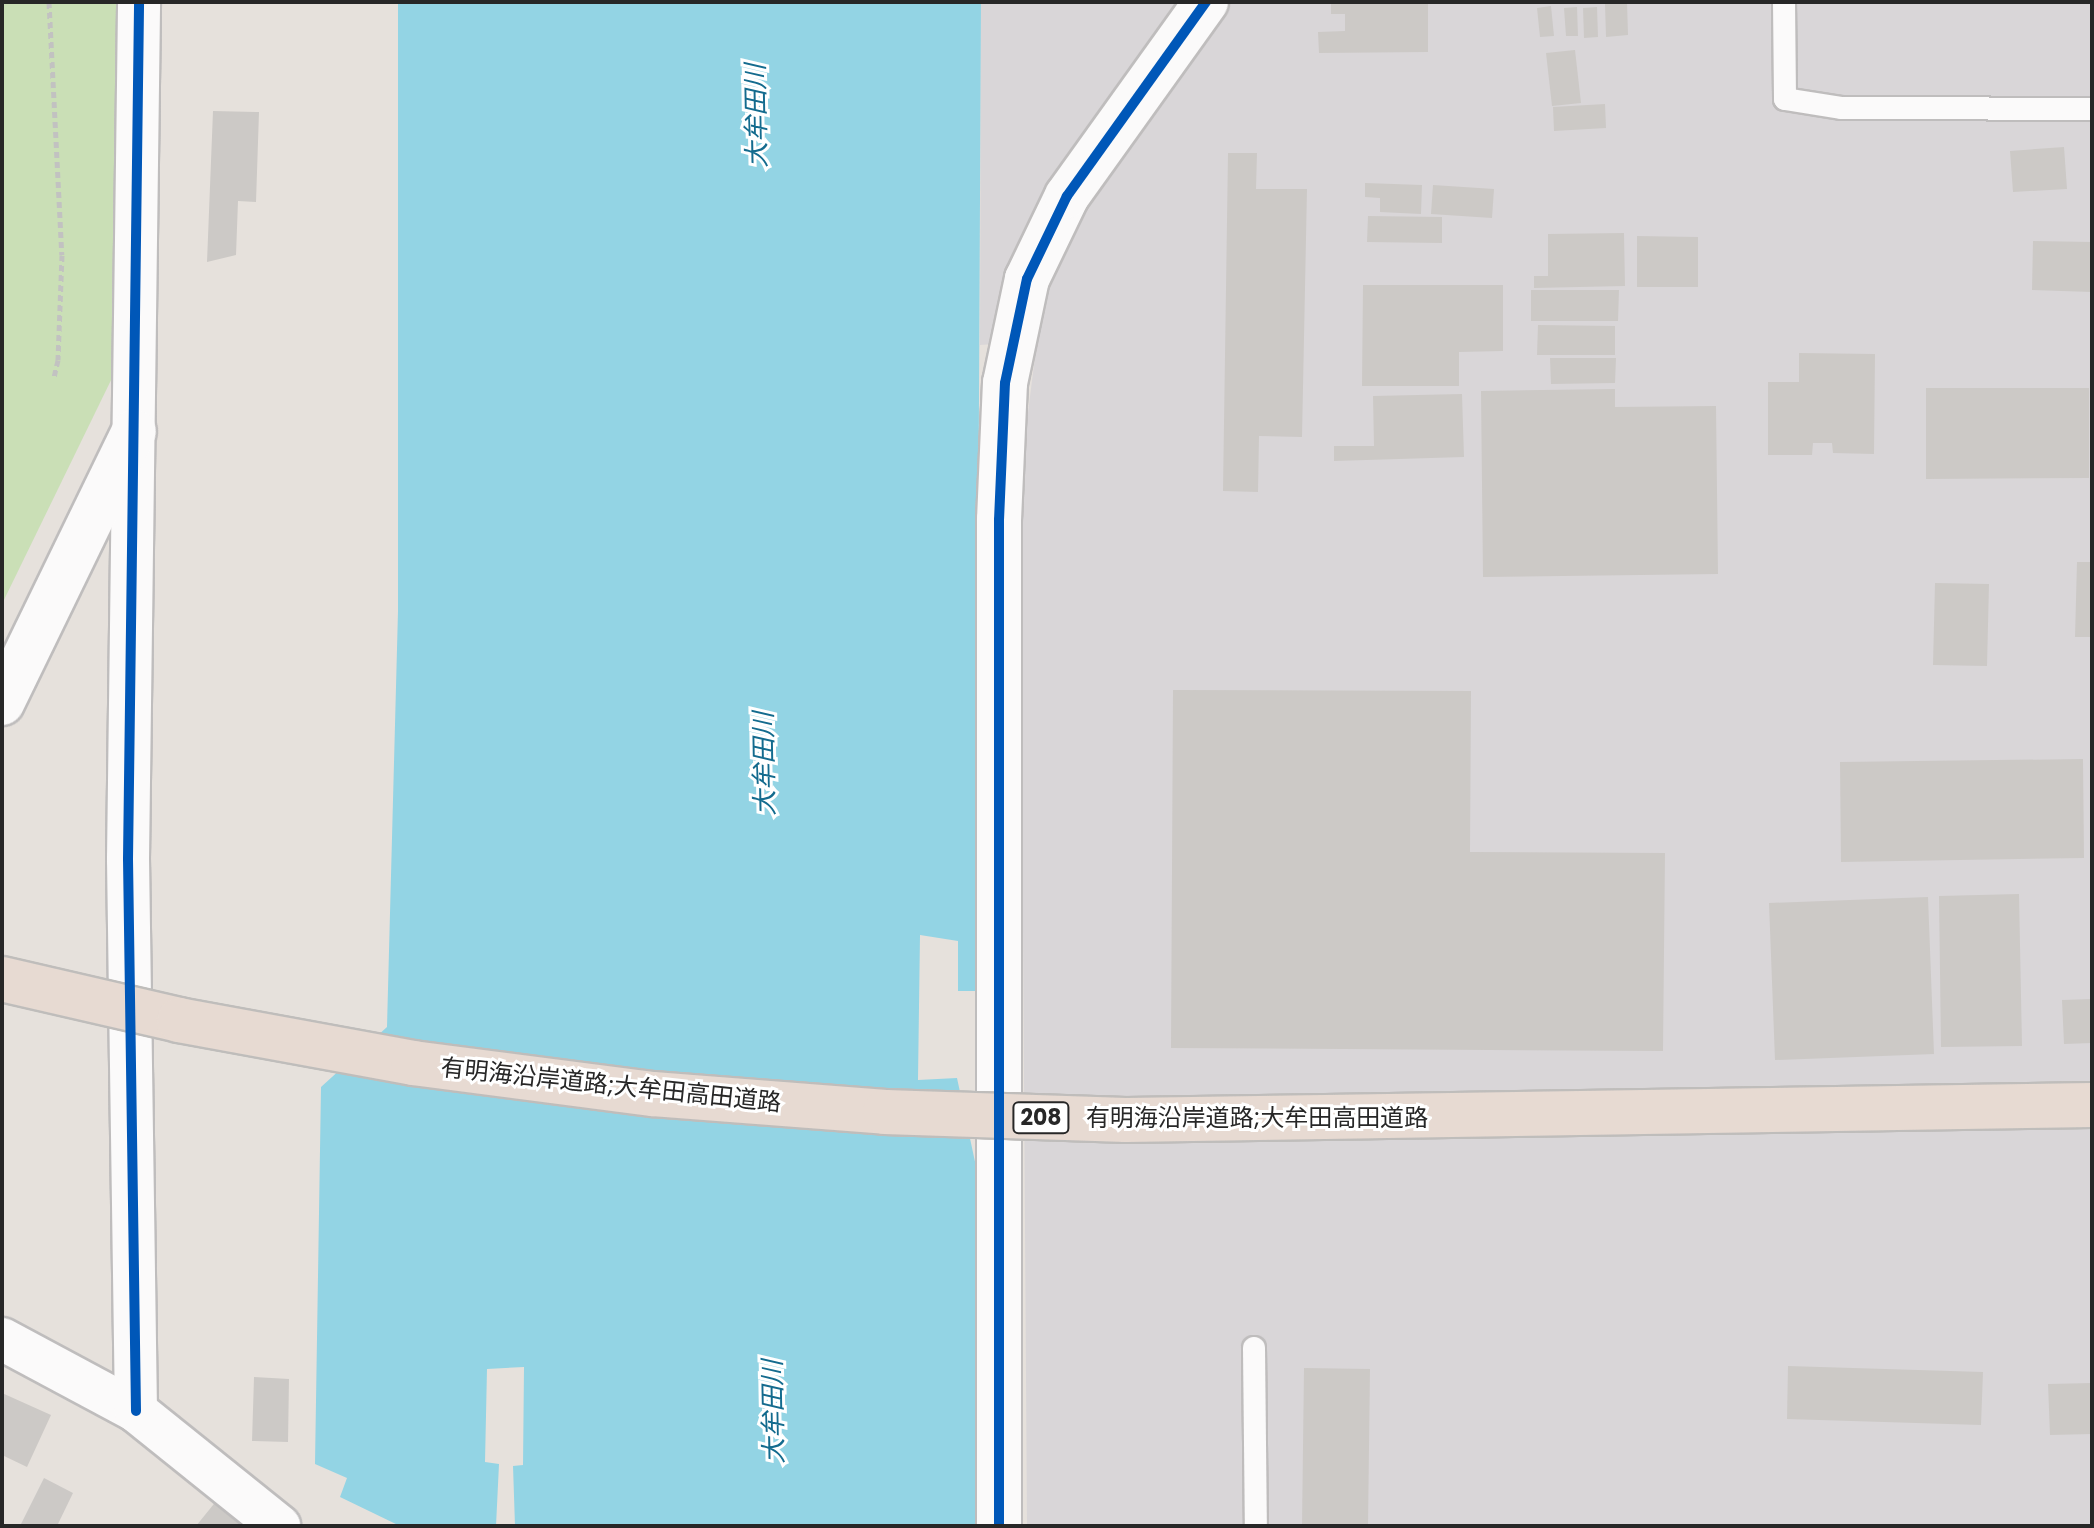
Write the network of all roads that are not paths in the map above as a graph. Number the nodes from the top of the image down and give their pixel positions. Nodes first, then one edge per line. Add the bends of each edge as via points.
1 (139, 2) edge
2 (1206, 2) edge
3 (1784, 2) edge
4 (2092, 109) edge
5 (134, 431) junction
6 (2, 703) edge
7 (2, 979) edge
8 (2092, 1105) edge
9 (2, 1339) edge
10 (1254, 1348) dead end
11 (136, 1411) junction
12 (279, 1526) edge
13 (999, 1526) edge
14 (1256, 1526) edge

1 - 5 street
2 - 13 street via 1067,196 1027,279 1005,383 999,520
3 - 4 lane via 1785,99 1842,108
5 - 6 street
5 - 11 street via 128,859
7 - 8 highway, 有明海沿岸道路;大牟田高田道路 / 208, bridge via 179,1020 413,1063 653,1094 885,1112 1126,1120
9 - 11 street
10 - 14 lane
11 - 12 street

